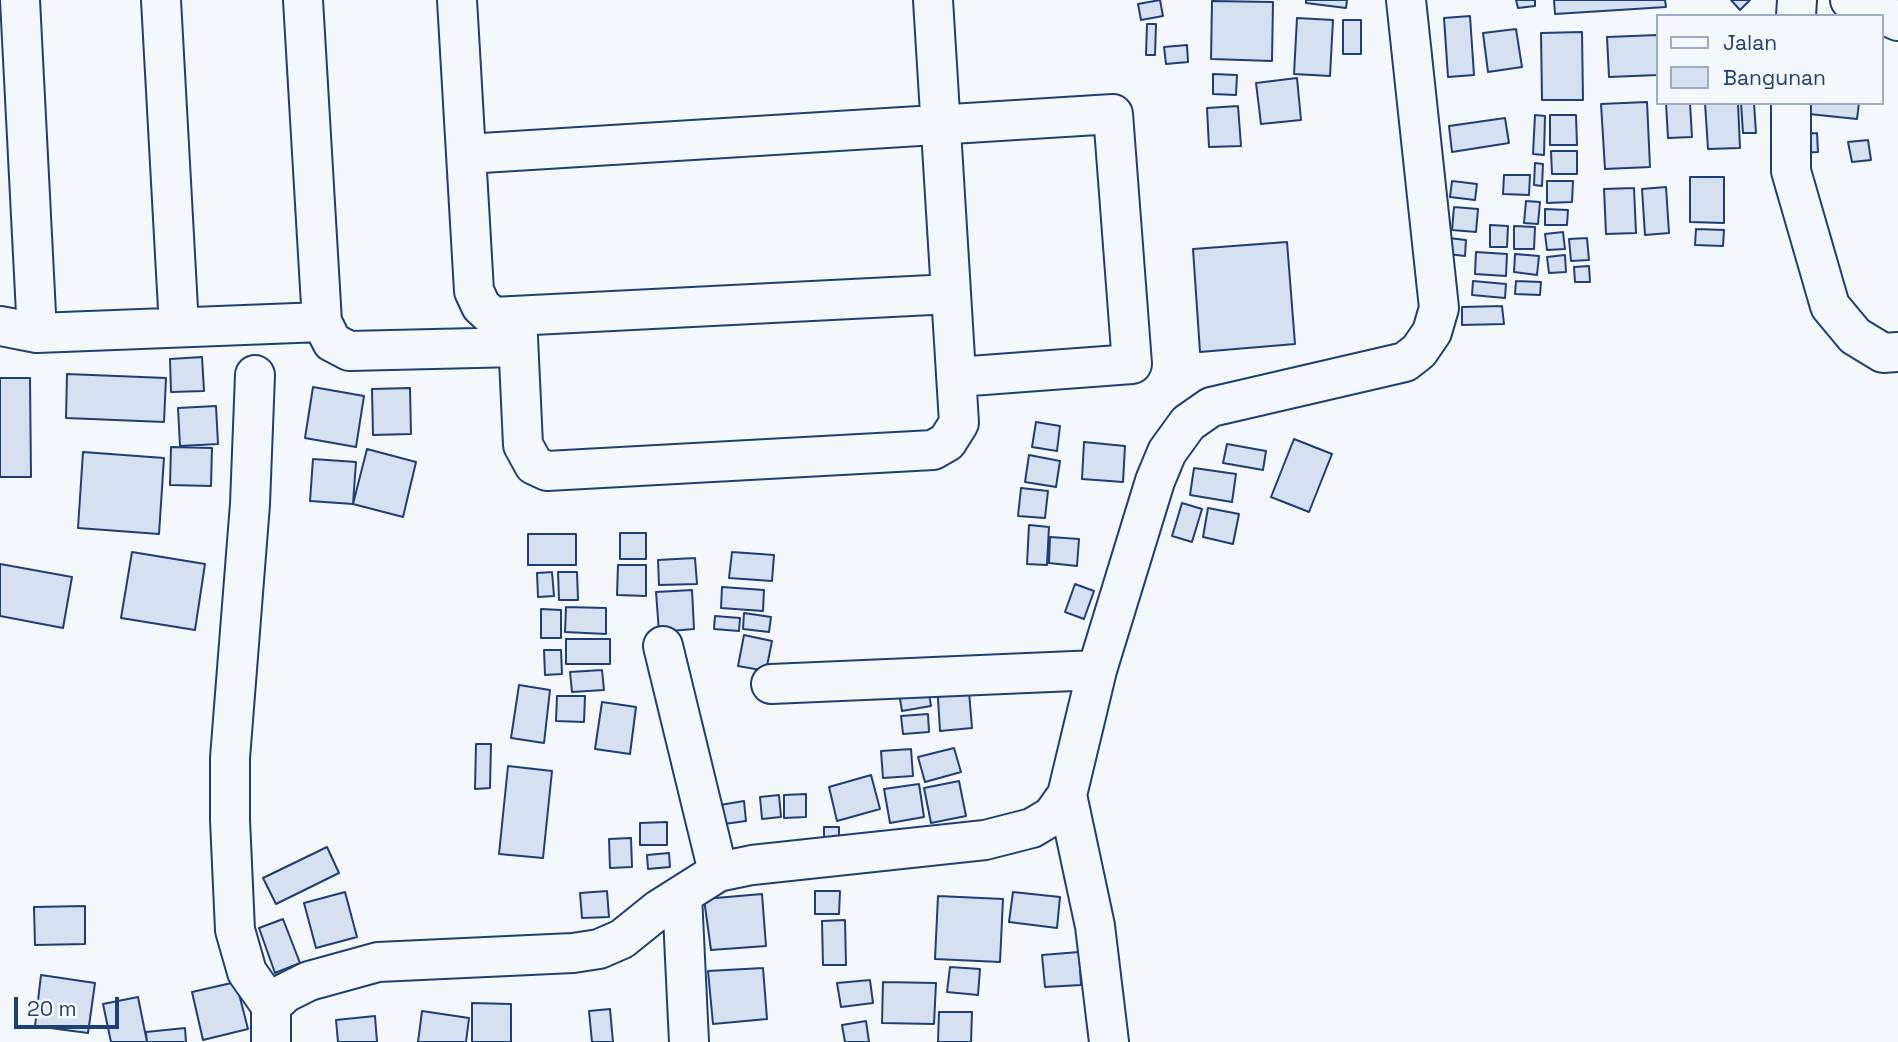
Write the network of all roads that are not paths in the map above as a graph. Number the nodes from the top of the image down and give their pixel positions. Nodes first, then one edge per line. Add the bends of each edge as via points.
1 (20, 0) edge
2 (161, 0) edge
3 (303, 0) edge
4 (457, 0) edge
5 (933, 0) edge
6 (1406, 0) edge
7 (1850, 0) edge
8 (1882, 14) edge
9 (1791, 105) edge
10 (941, 124) junction
11 (466, 154) junction
12 (951, 294) junction
13 (322, 322) junction
14 (0, 326) edge
15 (179, 327) junction
16 (518, 331) junction
17 (37, 334) junction
18 (1898, 352) edge
19 (255, 376) dead end
20 (957, 377) junction
21 (663, 646) dead end
22 (1097, 670) junction
23 (771, 684) dead end
24 (1067, 795) junction
25 (718, 872) junction
26 (682, 895) junction
27 (271, 1024) edge
28 (689, 1042) edge
29 (1109, 1042) edge

1 - 17 street
2 - 15 street
3 - 13 street
4 - 11 street
5 - 10 street
6 - 22 street via 1438,308 1432,332 1405,362 1212,407 1188,423 1167,452 1155,481
7 - 8 street
9 - 18 street via 1791,171 1830,306 1855,337 1884,353
10 - 11 street
10 - 12 street
10 - 20 street via 1113,114 1132,364
11 - 16 street via 474,291 493,317
12 - 16 street
12 - 20 street
13 - 15 street
13 - 16 street via 332,342 349,351
14 - 17 street
15 - 17 street
16 - 20 street via 523,444 534,465 547,471 933,450 947,442 959,423
19 - 27 street via 230,820 235,930 247,972
21 - 25 street
22 - 23 street
22 - 24 street
24 - 25 street via 1052,816 1032,828 994,838
24 - 29 street via 1095,926
25 - 26 street
26 - 27 street via 622,939 599,949 378,962 309,981 285,993
26 - 28 street

